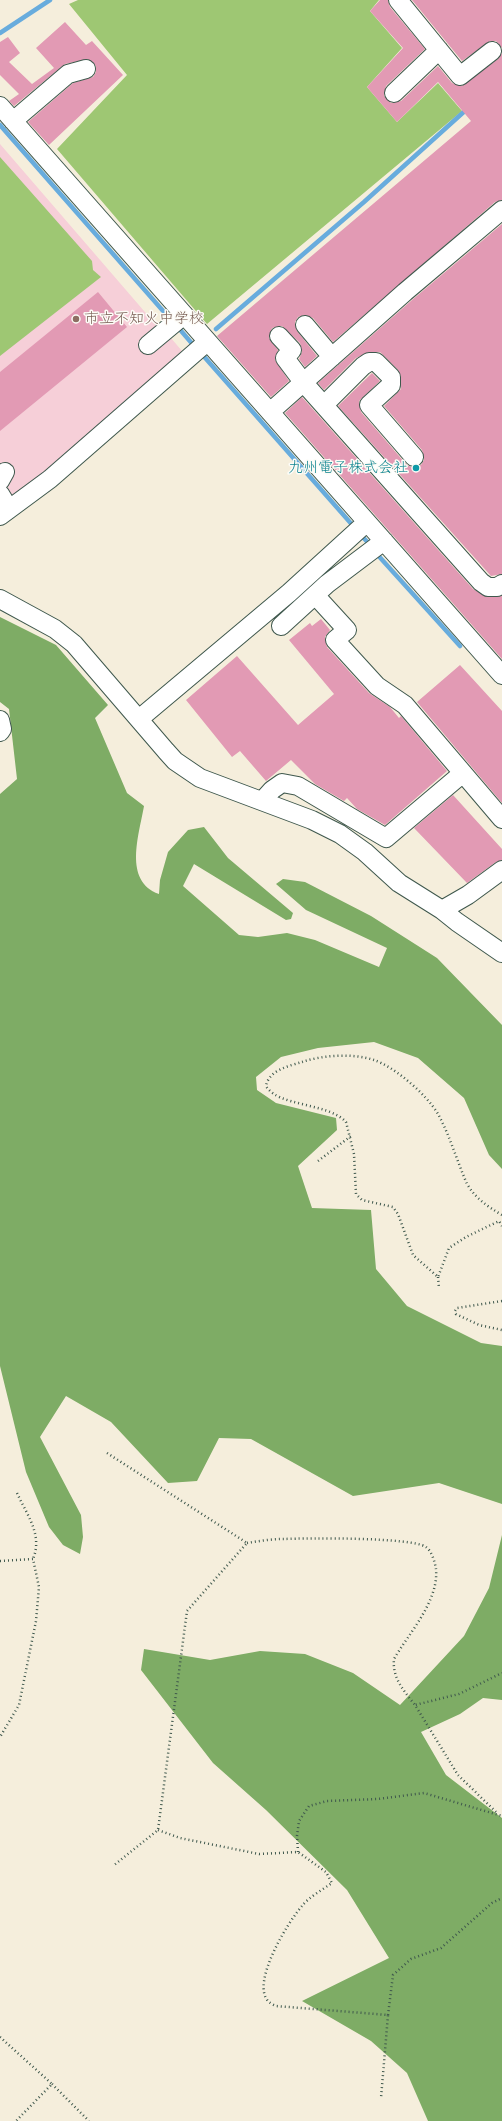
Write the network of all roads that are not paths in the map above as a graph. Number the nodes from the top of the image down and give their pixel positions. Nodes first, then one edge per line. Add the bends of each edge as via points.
1 (398, 0) edge
2 (439, 50) junction
3 (497, 57) edge
4 (86, 69) dead end
5 (394, 94) dead end
6 (0, 106) edge
7 (13, 121) junction
8 (502, 210) edge
9 (176, 321) junction
10 (305, 325) dead end
11 (279, 336) dead end
12 (148, 345) dead end
13 (200, 348) junction
14 (332, 357) junction
15 (303, 382) junction
16 (324, 405) junction
17 (270, 412) junction
18 (414, 456) dead end
19 (3, 506) edge
20 (360, 528) junction
21 (376, 546) junction
22 (502, 584) edge
23 (315, 595) junction
24 (0, 599) edge
25 (281, 626) dead end
26 (502, 675) edge
27 (139, 719) junction
28 (0, 720) edge
29 (0, 732) edge
30 (463, 773) junction
31 (263, 800) junction
32 (502, 819) edge
33 (502, 870) edge
34 (442, 910) junction
35 (502, 953) edge

1 - 2 street
2 - 3 street via 460,76
2 - 5 street
4 - 7 street via 68,74
6 - 7 street
7 - 9 street
8 - 14 street
9 - 12 street
9 - 13 street
10 - 14 street
11 - 15 street via 292,350 285,358
13 - 17 street
13 - 19 street via 50,479
14 - 15 street
15 - 16 street
15 - 17 street
16 - 18 street via 363,366 368,362 376,362 391,377 391,385 369,405
16 - 22 street via 481,582 497,587
17 - 20 street
20 - 21 street
20 - 27 street via 289,593
21 - 23 street
21 - 26 street
23 - 25 street
23 - 30 street via 347,630 335,640 378,686 405,705
24 - 27 street via 55,629 74,644
27 - 31 street via 166,751 187,770 200,778
28 - 29 street
30 - 31 street via 386,838 298,786 282,783
30 - 32 street
31 - 34 street via 340,834 399,883
33 - 34 street
34 - 35 street

